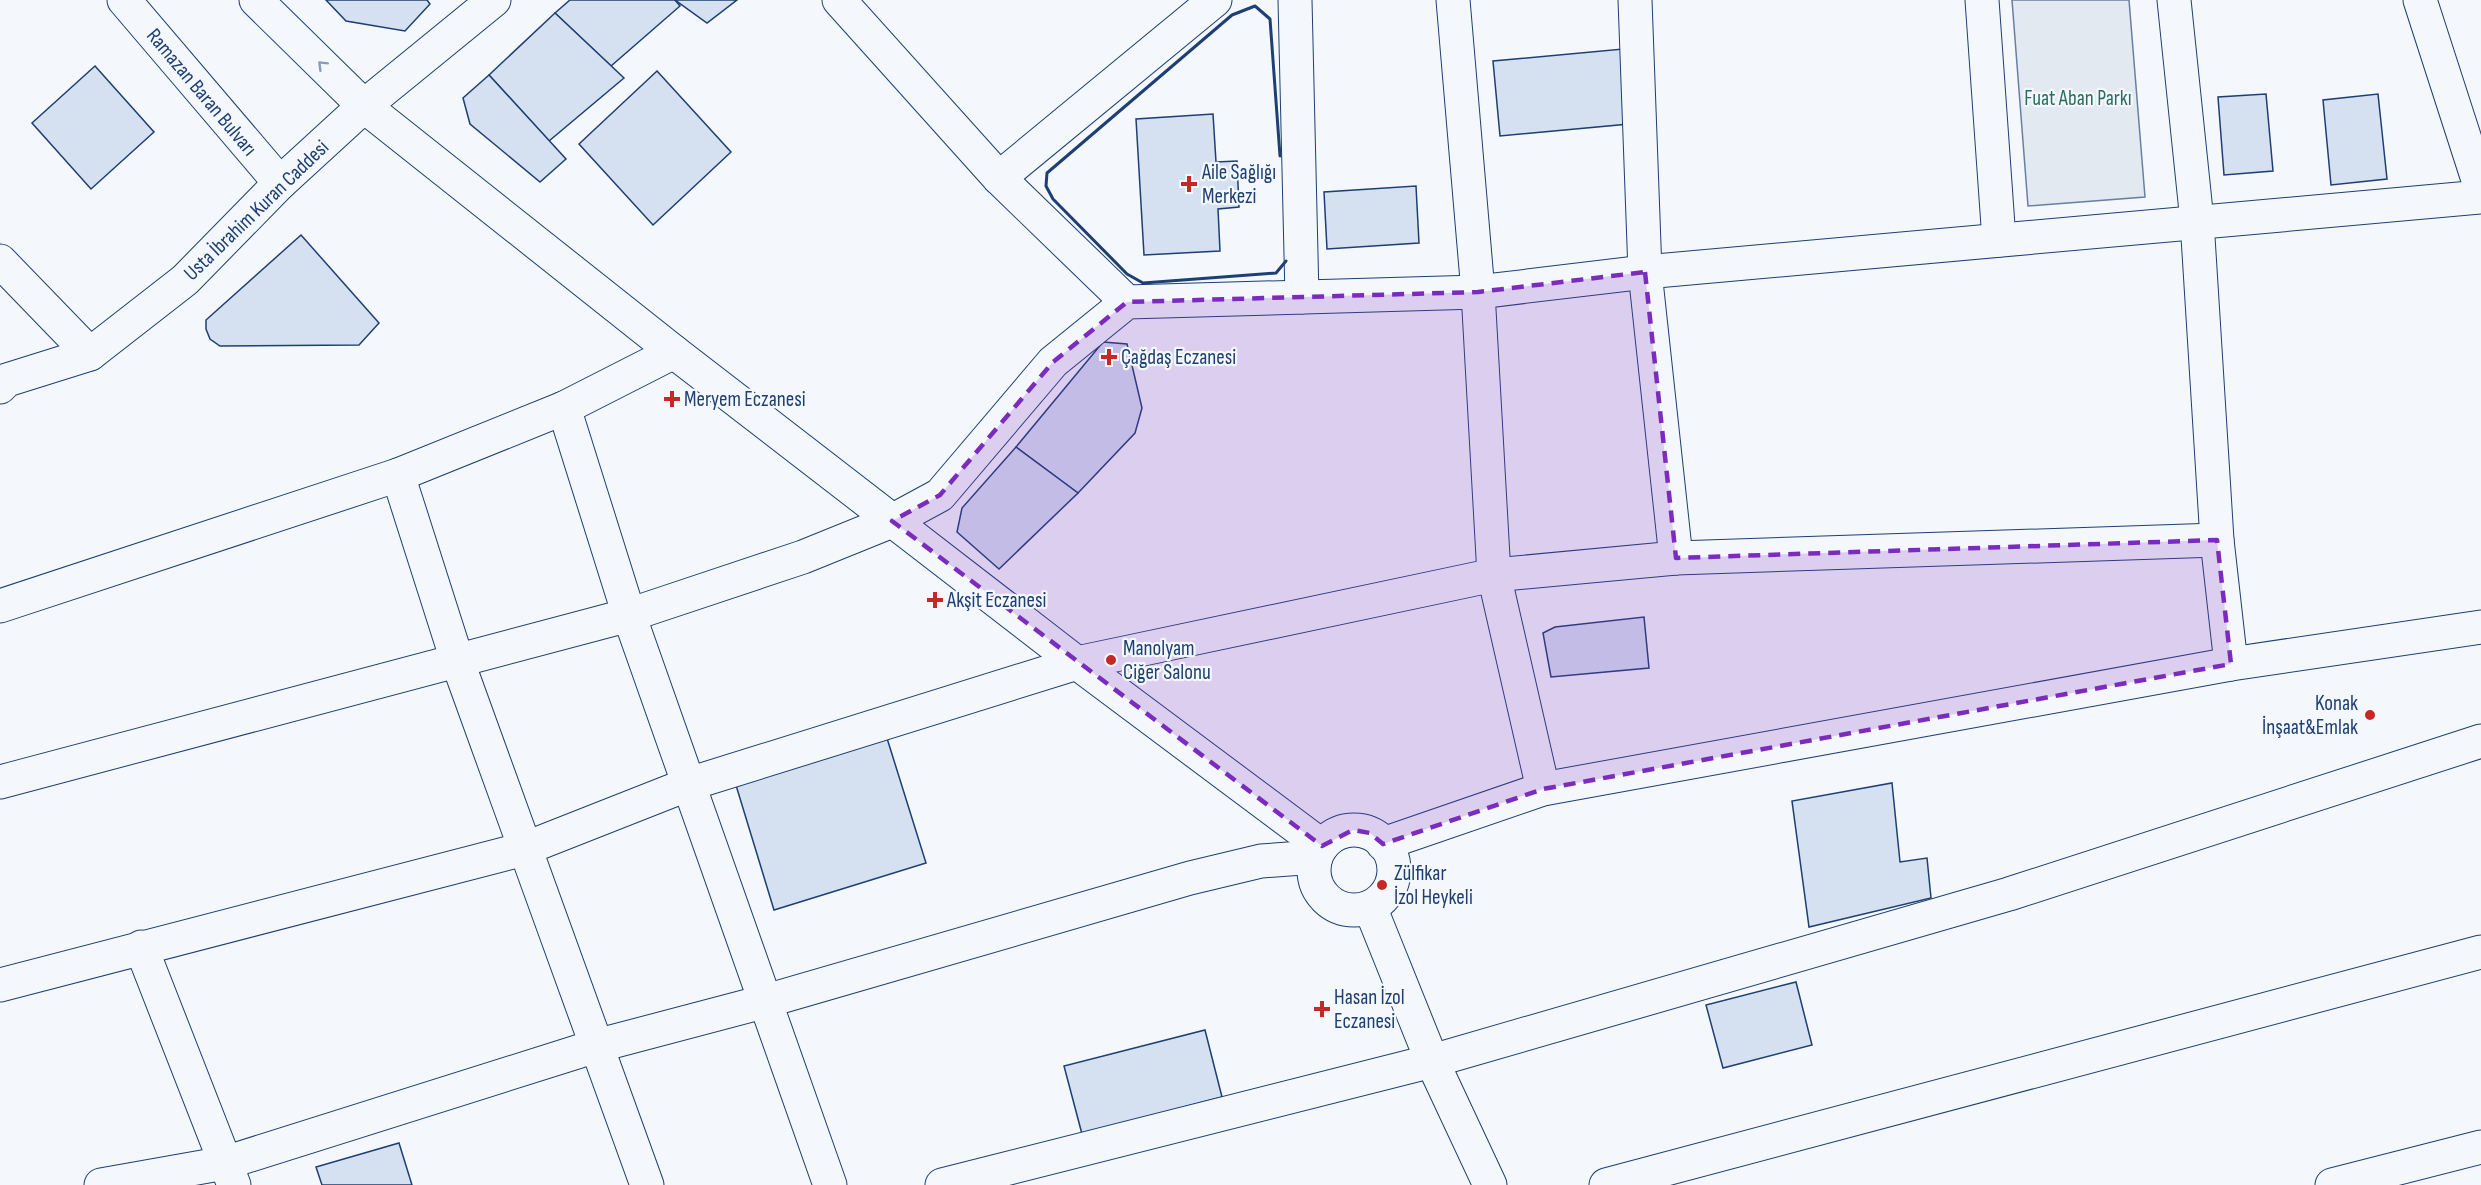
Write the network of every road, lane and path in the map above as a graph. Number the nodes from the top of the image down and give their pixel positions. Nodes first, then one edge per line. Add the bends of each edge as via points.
1 (124, 0) edge
2 (256, 0) edge
3 (494, 0) edge
4 (839, 0) edge
5 (1215, 0) edge
6 (1295, 0) edge
7 (1453, 0) edge
8 (1635, 0) edge
9 (1982, 0) edge
10 (2174, 0) edge
11 (2420, 0) edge
12 (364, 106) junction
13 (999, 178) junction
14 (280, 183) junction
15 (2481, 189) edge
16 (2481, 197) edge
17 (2197, 221) junction
18 (1999, 240) junction
19 (0, 261) edge
20 (1645, 272) junction
21 (1478, 292) junction
22 (1302, 297) junction
23 (1126, 302) junction
24 (674, 352) junction
25 (90, 354) junction
26 (2, 381) edge
27 (564, 408) junction
28 (398, 475) junction
29 (892, 520) junction
30 (2217, 540) junction
31 (1676, 558) junction
32 (1494, 575) junction
33 (0, 606) edge
34 (629, 615) junction
35 (2481, 627) edge
36 (457, 660) junction
37 (1077, 663) junction
38 (2230, 664) junction
39 (2481, 741) edge
40 (0, 782) edge
41 (689, 784) junction
42 (1543, 789) junction
43 (1383, 844) junction
44 (524, 849) junction
45 (1319, 851) junction
46 (1370, 908) junction
47 (141, 947) junction
48 (2481, 952) edge
49 (0, 985) edge
50 (763, 1002) junction
51 (596, 1046) junction
52 (1432, 1061) junction
53 (2481, 1147) edge
54 (229, 1174) edge
55 (100, 1185) edge
56 (646, 1185) edge
57 (830, 1185) edge
58 (942, 1185) edge
59 (1490, 1185) edge
60 (1606, 1185) edge
61 (2332, 1185) edge

1 - 14 street, Ramazan Baran Bulvarı
12 -> 2 street
3 - 12 street, Usta İbrahim Kuran Caddesi
4 - 13 street
5 - 13 street
6 - 22 street
7 - 21 street
8 - 20 street
9 - 18 street
10 - 17 street
11 - 15 street
12 - 14 street, Usta İbrahim Kuran Caddesi
12 - 24 street
13 - 23 street
14 - 25 street, Usta İbrahim Kuran Caddesi via 185,280
16 - 17 street
17 - 18 street
17 - 30 street
18 - 20 street
19 - 25 street
20 - 21 street
20 - 31 street
21 - 22 street
21 - 32 street
22 - 23 street
23 - 29 street via 1053,362 940,495
24 - 27 street
24 - 29 street
25 - 26 street, Usta İbrahim Kuran Caddesi
27 - 28 street
27 - 34 street
28 - 33 street
28 - 36 street
29 - 34 street via 803,557
29 - 37 street
30 - 31 street
30 - 38 street
31 - 32 street
32 - 37 street
32 - 42 street
34 - 36 street
34 - 41 street
35 - 38 street
36 - 40 street
36 - 44 street
37 - 41 street
37 - 45 street
38 - 42 street
39 - 52 street via 2009,894
41 - 44 street
41 - 50 street
42 - 43 street
43 - 45 street via 1370,833 1353,830 1336,835
43 - 46 street via 1392,856 1391,886 1383,899
44 - 47 street
44 - 51 street
45 - 46 street via 1314,875 1320,893 1334,906
45 - 50 street via 1190,878
46 - 52 street
47 - 49 street
47 - 54 street
48 - 60 street
50 - 51 street
50 - 57 street
51 - 54 street
51 - 56 street
52 - 58 street
52 - 59 street
53 - 61 street
54 - 55 street

